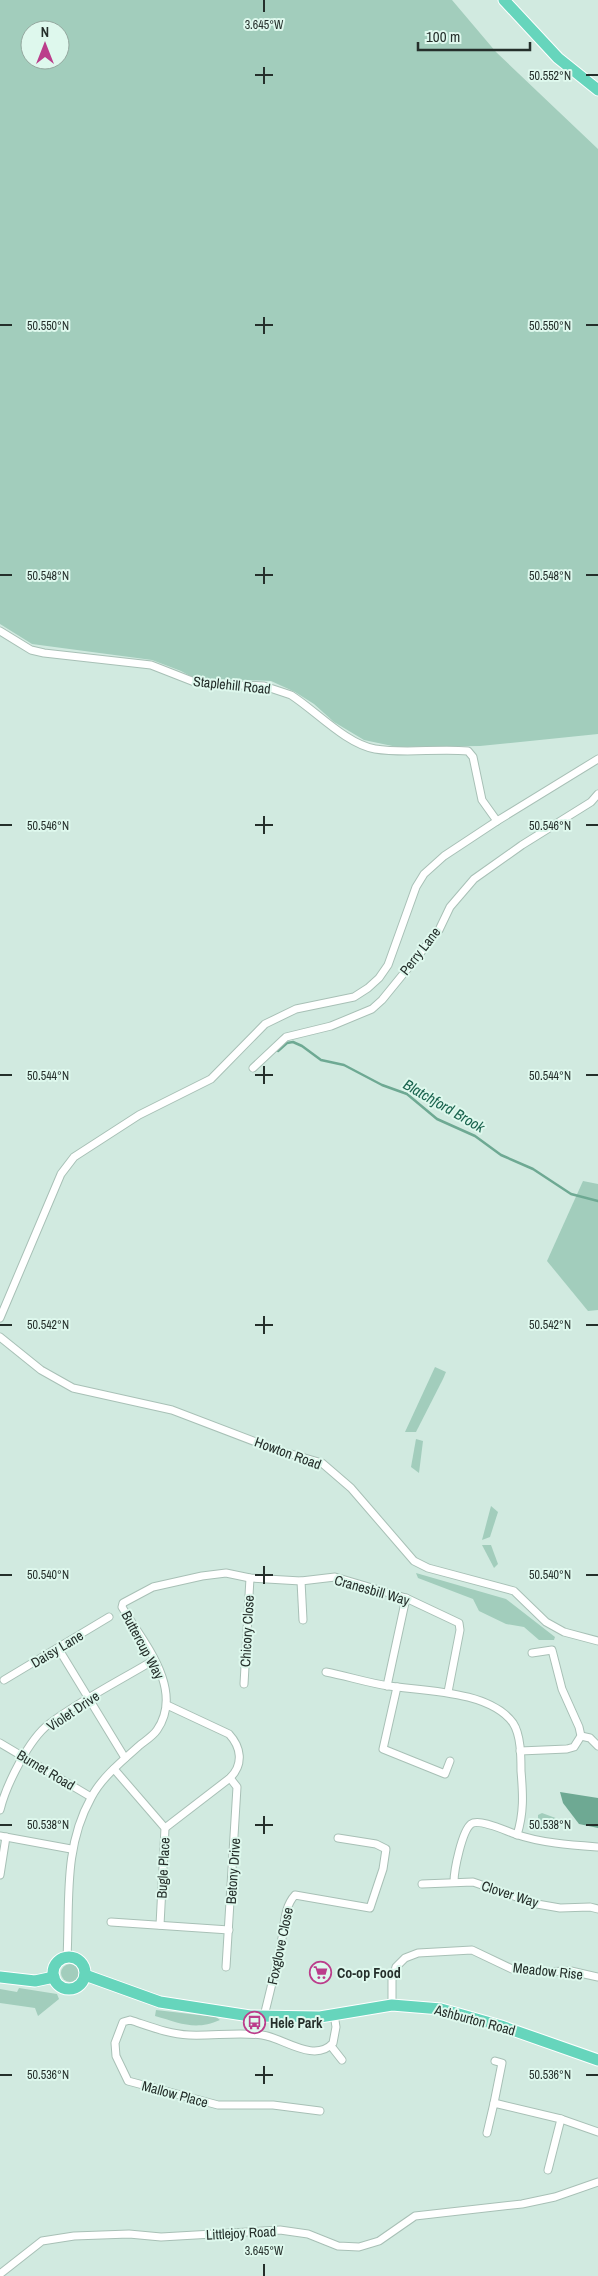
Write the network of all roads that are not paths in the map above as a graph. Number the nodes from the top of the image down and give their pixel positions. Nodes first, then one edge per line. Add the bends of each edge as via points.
1 (504, 0) edge
2 (598, 90) edge
3 (0, 631) edge
4 (598, 759) edge
5 (598, 794) edge
6 (496, 821) junction
7 (253, 1068) dead end
8 (0, 1318) edge
9 (0, 1337) edge
10 (250, 1578) junction
11 (301, 1581) junction
12 (406, 1598) junction
13 (109, 1617) dead end
14 (303, 1620) dead end
15 (598, 1641) edge
16 (58, 1648) junction
17 (532, 1653) dead end
18 (154, 1660) junction
19 (326, 1672) dead end
20 (4, 1680) dead end
21 (244, 1684) dead end
22 (387, 1686) junction
23 (397, 1687) junction
24 (448, 1692) junction
25 (88, 1700) junction
26 (167, 1705) junction
27 (581, 1736) junction
28 (0, 1743) edge
29 (598, 1746) edge
30 (520, 1751) junction
31 (24, 1757) junction
32 (125, 1758) junction
33 (450, 1761) dead end
34 (114, 1769) junction
35 (230, 1778) junction
36 (91, 1797) junction
37 (0, 1810) edge
38 (165, 1828) junction
39 (517, 1835) junction
40 (3, 1836) edge
41 (338, 1838) dead end
42 (598, 1847) edge
43 (71, 1848) junction
44 (0, 1875) edge
45 (454, 1882) junction
46 (422, 1884) dead end
47 (598, 1909) edge
48 (111, 1922) dead end
49 (160, 1925) junction
50 (229, 1930) junction
51 (67, 1958) junction
52 (226, 1967) dead end
53 (85, 1975) junction
54 (0, 1977) edge
55 (54, 1977) junction
56 (598, 1977) edge
57 (392, 2006) junction
58 (334, 2014) junction
59 (264, 2016) junction
60 (331, 2046) junction
61 (342, 2060) dead end
62 (598, 2060) edge
63 (495, 2061) dead end
64 (494, 2104) junction
65 (320, 2111) dead end
66 (561, 2119) junction
67 (598, 2132) edge
68 (487, 2133) dead end
69 (548, 2170) dead end
70 (598, 2182) edge
71 (0, 2274) edge

1 - 2 main road via 558,58
3 - 6 street, Staplehill Road via 31,650 44,653 151,665 197,683 264,686 291,695 358,742 374,749 468,751 473,758 482,800
4 - 6 street
5 - 7 street, Perry Lane via 591,802 474,879 450,907 439,930 372,1009 331,1026 286,1037
6 - 8 street via 444,856 424,874 416,887 388,965 368,988 341,1001 296,1009 265,1024 211,1078 139,1115 74,1157 61,1174
9 - 15 street, Howton Road via 41,1370 73,1388 172,1410 274,1449 322,1463 351,1488 414,1561 428,1568 514,1591 546,1622 564,1632
10 - 11 street, Buttercup Way
10 - 18 street, Buttercup Way via 226,1573 202,1576 154,1587 124,1603 122,1607
10 - 21 street, Chicory Close
11 - 12 street, Cranesbill Way via 336,1577
11 - 14 street
12 - 22 street
12 - 24 street, Cranesbill Way via 460,1625
13 - 16 street, Daisy Lane
16 - 20 street, Daisy Lane
16 - 25 street
17 - 27 street via 552,1650 562,1690
18 - 25 street, Violet Drive
18 - 26 street, Buttercup Way via 163,1676
19 - 22 street
22 - 23 street
23 - 24 street
23 - 33 street via 383,1749 445,1774
24 - 30 street via 498,1708 514,1724
25 - 31 street, Violet Drive via 48,1725
25 - 32 street
26 - 32 street via 156,1731
26 - 35 street via 219,1728 235,1740 240,1757 238,1768
27 - 29 street via 590,1738
27 - 30 street via 574,1747 566,1749
28 - 31 street, Burnet Road
30 - 39 street via 524,1803
31 - 36 street, Burnet Road
31 - 37 street, Violet Drive via 2,1799
32 - 34 street
34 - 36 street
34 - 38 street, Bugle Place
35 - 38 street
35 - 50 street, Betony Drive via 237,1787
36 - 43 street
38 - 49 street, Bugle Place
39 - 42 street
39 - 45 street via 492,1825 470,1825 454,1872
40 - 43 street
40 - 44 street
41 - 59 street, Foxglove Close via 386,1848 383,1869 370,1908 295,1895 290,1900
43 - 51 street
45 - 46 street, Clover Way
45 - 47 street, Clover Way via 473,1882 536,1904
48 - 49 street
49 - 50 street
50 - 52 street, Betony Drive
51 - 53 main road, Ashburton Road via 81,1963
51 - 55 main road via 55,1967
53 - 55 main road via 79,1986 69,1989 60,1986
53 - 59 main road, Ashburton Road via 160,2002
54 - 55 main road via 35,1981
56 - 57 street, Meadow Rise via 572,1972 512,1969 472,1950 418,1953 405,1958 396,1967 392,1980
57 - 58 main road, Ashburton Road
57 - 62 main road, Ashburton Road via 422,2006 463,2014
58 - 59 main road, Ashburton Road via 320,2017
58 - 60 street via 336,2036
60 - 61 street
60 - 65 street, Mallow Place via 304,2050 262,2035 173,2033 130,2020 122,2022 115,2043 124,2076 142,2086 218,2105 273,2105
63 - 64 street via 502,2063
64 - 66 street
64 - 68 street
66 - 67 street
66 - 69 street
70 - 71 street, Littlejoy Road via 522,2204 415,2216 379,2241 359,2247 338,2246 308,2234 280,2230 161,2237 129,2234 74,2236 42,2241

